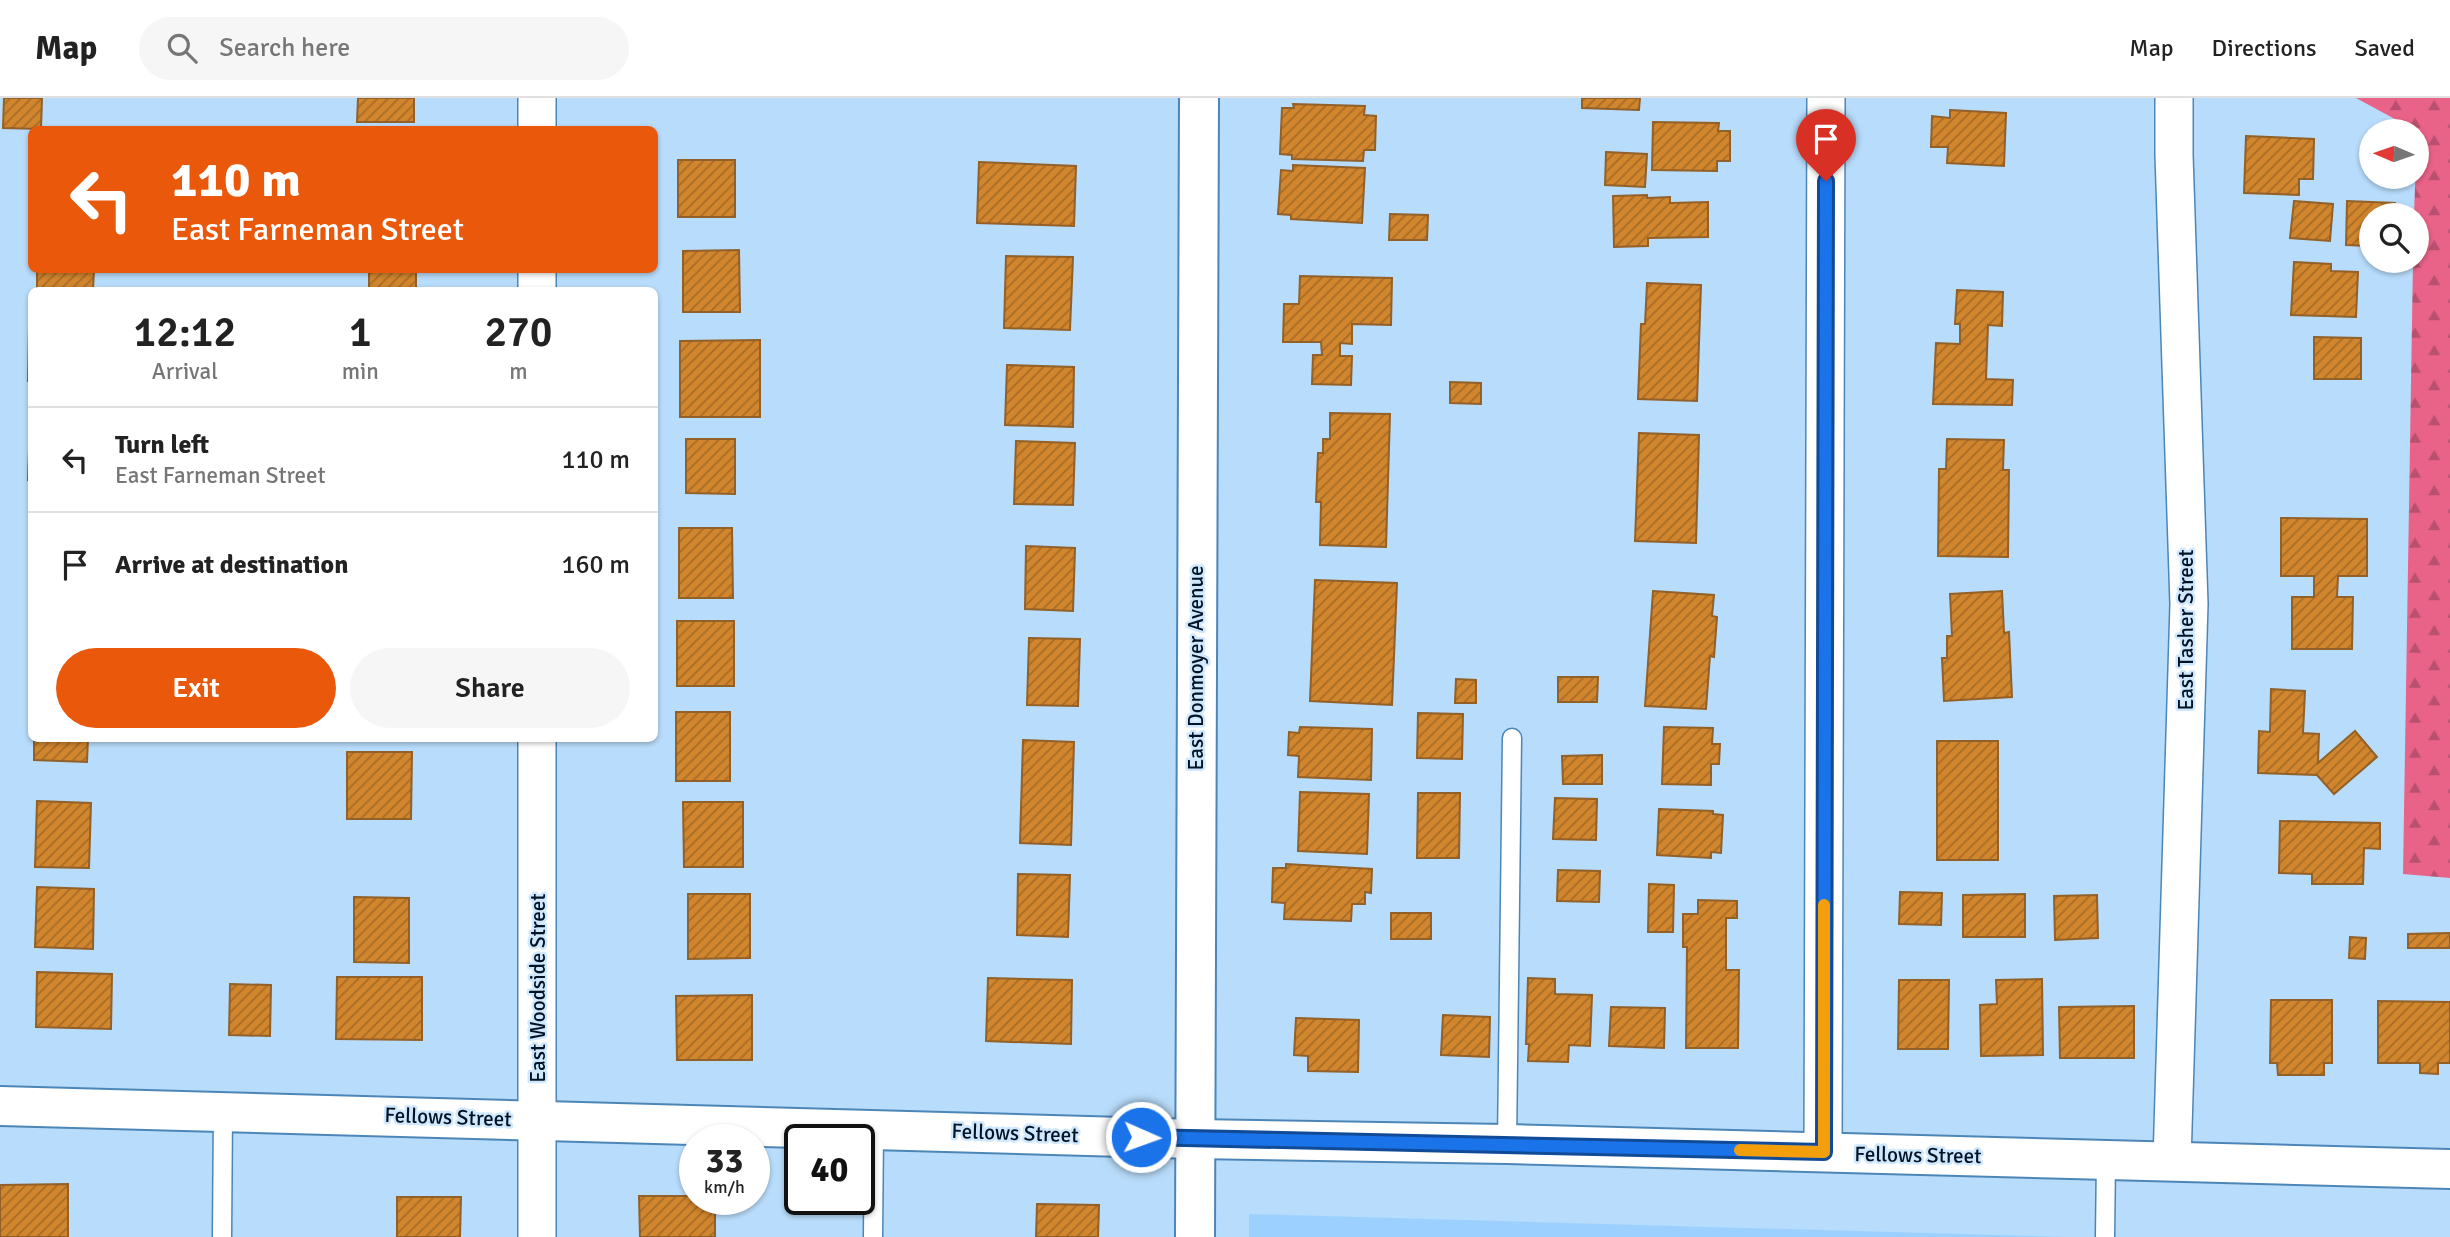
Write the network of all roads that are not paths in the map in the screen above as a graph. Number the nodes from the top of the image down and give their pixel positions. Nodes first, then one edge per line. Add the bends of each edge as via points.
1 (537, 98) edge
2 (1199, 98) edge
3 (1826, 98) edge
4 (2175, 98) edge
5 (537, 126) edge
6 (1512, 738) dead end
7 (537, 742) edge
8 (0, 1106) edge
9 (223, 1111) junction
10 (538, 1120) junction
11 (784, 1127) edge
12 (875, 1129) edge
13 (1195, 1139) junction
14 (1507, 1144) junction
15 (1824, 1152) junction
16 (2106, 1159) junction
17 (2172, 1161) junction
18 (2450, 1169) edge
19 (873, 1215) edge
20 (222, 1237) edge
21 (537, 1237) edge
22 (873, 1237) edge
23 (1195, 1237) edge
24 (2105, 1237) edge

1 - 5 street
2 - 13 street, East Donmoyer Avenue
3 - 15 street
4 - 17 street, East Tasher Street via 2189,604
6 - 14 lane
7 - 10 street, East Woodside Street
8 - 9 street, Fellows Street
9 - 10 street, Fellows Street
9 - 20 lane
10 - 11 street, Fellows Street
10 - 21 street, East Woodside Street
12 - 13 street, Fellows Street
13 - 14 street, Fellows Street
13 - 23 street, East Donmoyer Avenue
14 - 15 street, Fellows Street
15 - 16 street, Fellows Street
16 - 17 street, Fellows Street
16 - 24 lane
17 - 18 street, Fellows Street
19 - 22 lane

